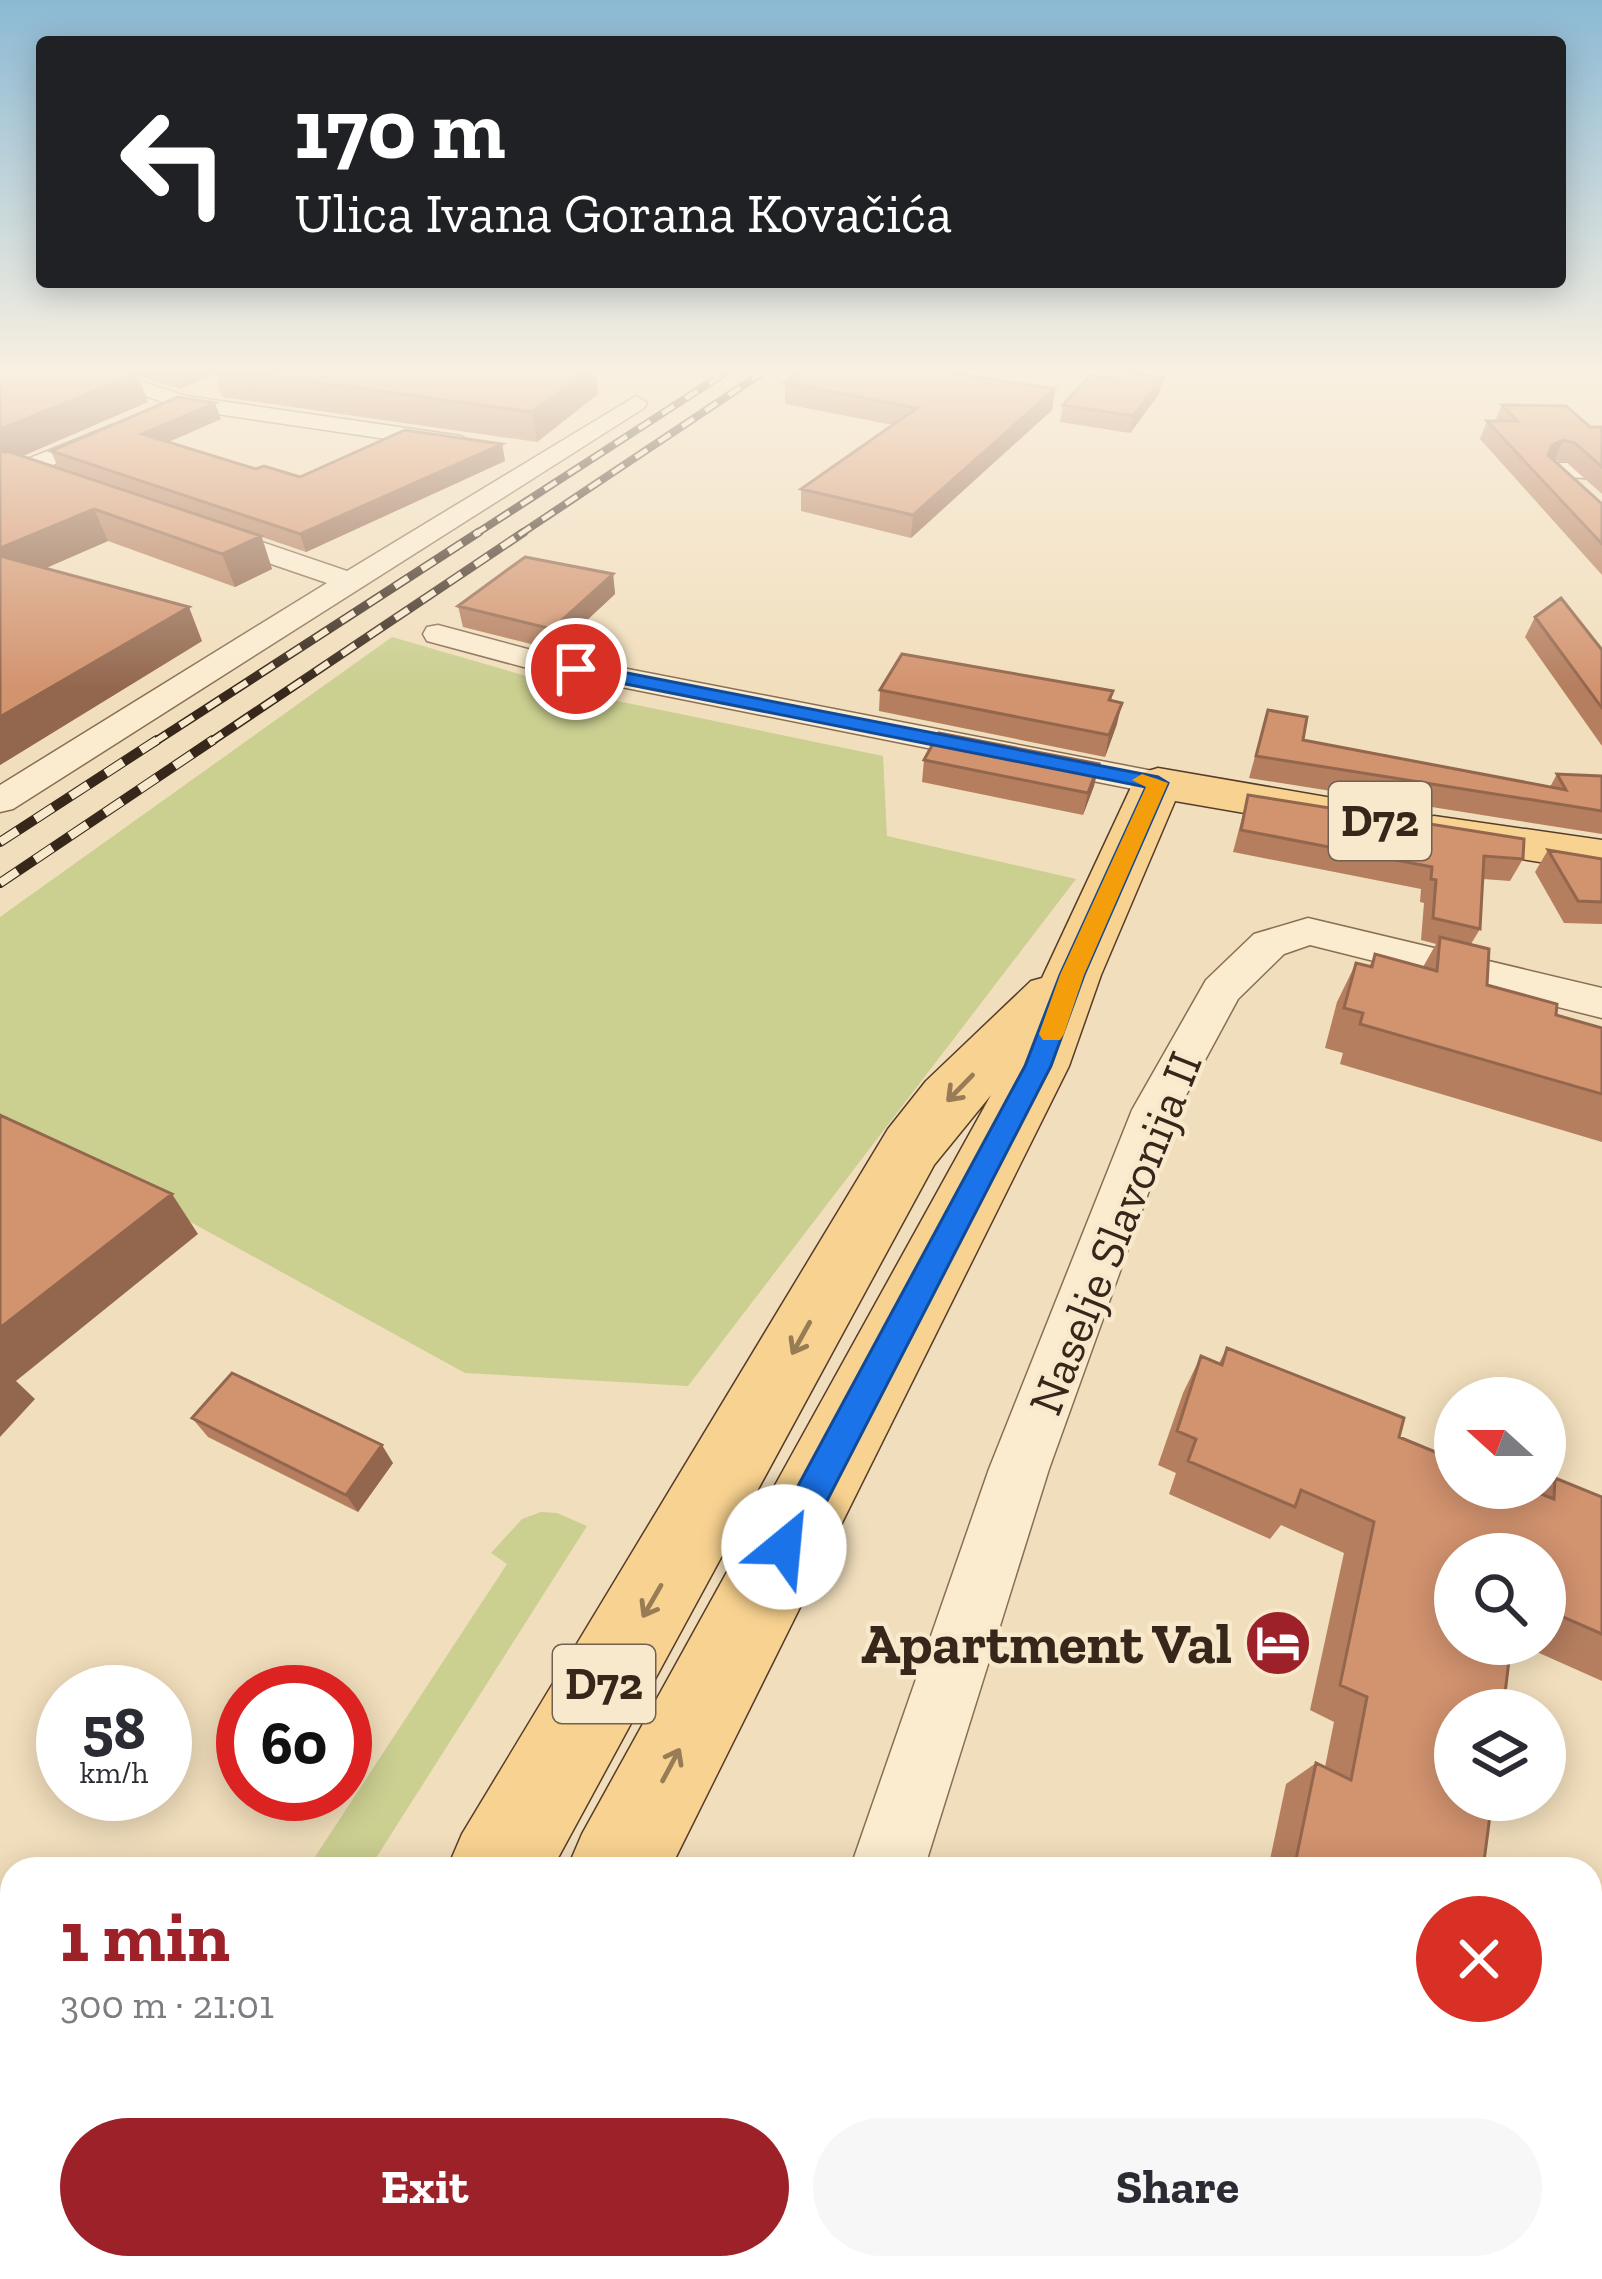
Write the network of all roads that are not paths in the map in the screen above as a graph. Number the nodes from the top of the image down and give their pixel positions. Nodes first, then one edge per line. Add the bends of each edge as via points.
1 (19, 475) edge
2 (521, 475) edge
3 (1562, 475) edge
4 (58, 482) edge
5 (1587, 499) edge
6 (182, 524) edge
7 (351, 582) junction
8 (438, 634) dead end
9 (1158, 783) junction
10 (0, 801) edge
11 (1602, 856) edge
12 (1072, 975) junction
13 (1602, 1003) edge
14 (504, 1857) edge
15 (622, 1857) edge
16 (891, 1857) edge

1 - 4 street
2 - 7 street
3 - 5 street
6 - 7 street
7 - 10 street
8 - 9 street via 531,660
9 - 11 main road, D72
9 - 12 main road, D72
12 -> 14 main road, D72 via 910,1147
15 -> 12 main road, D72 via 1038,1066
13 - 16 street, Naselje Slavonija II via 1308,931 1269,944 1221,990 1155,1110 1116,1204

